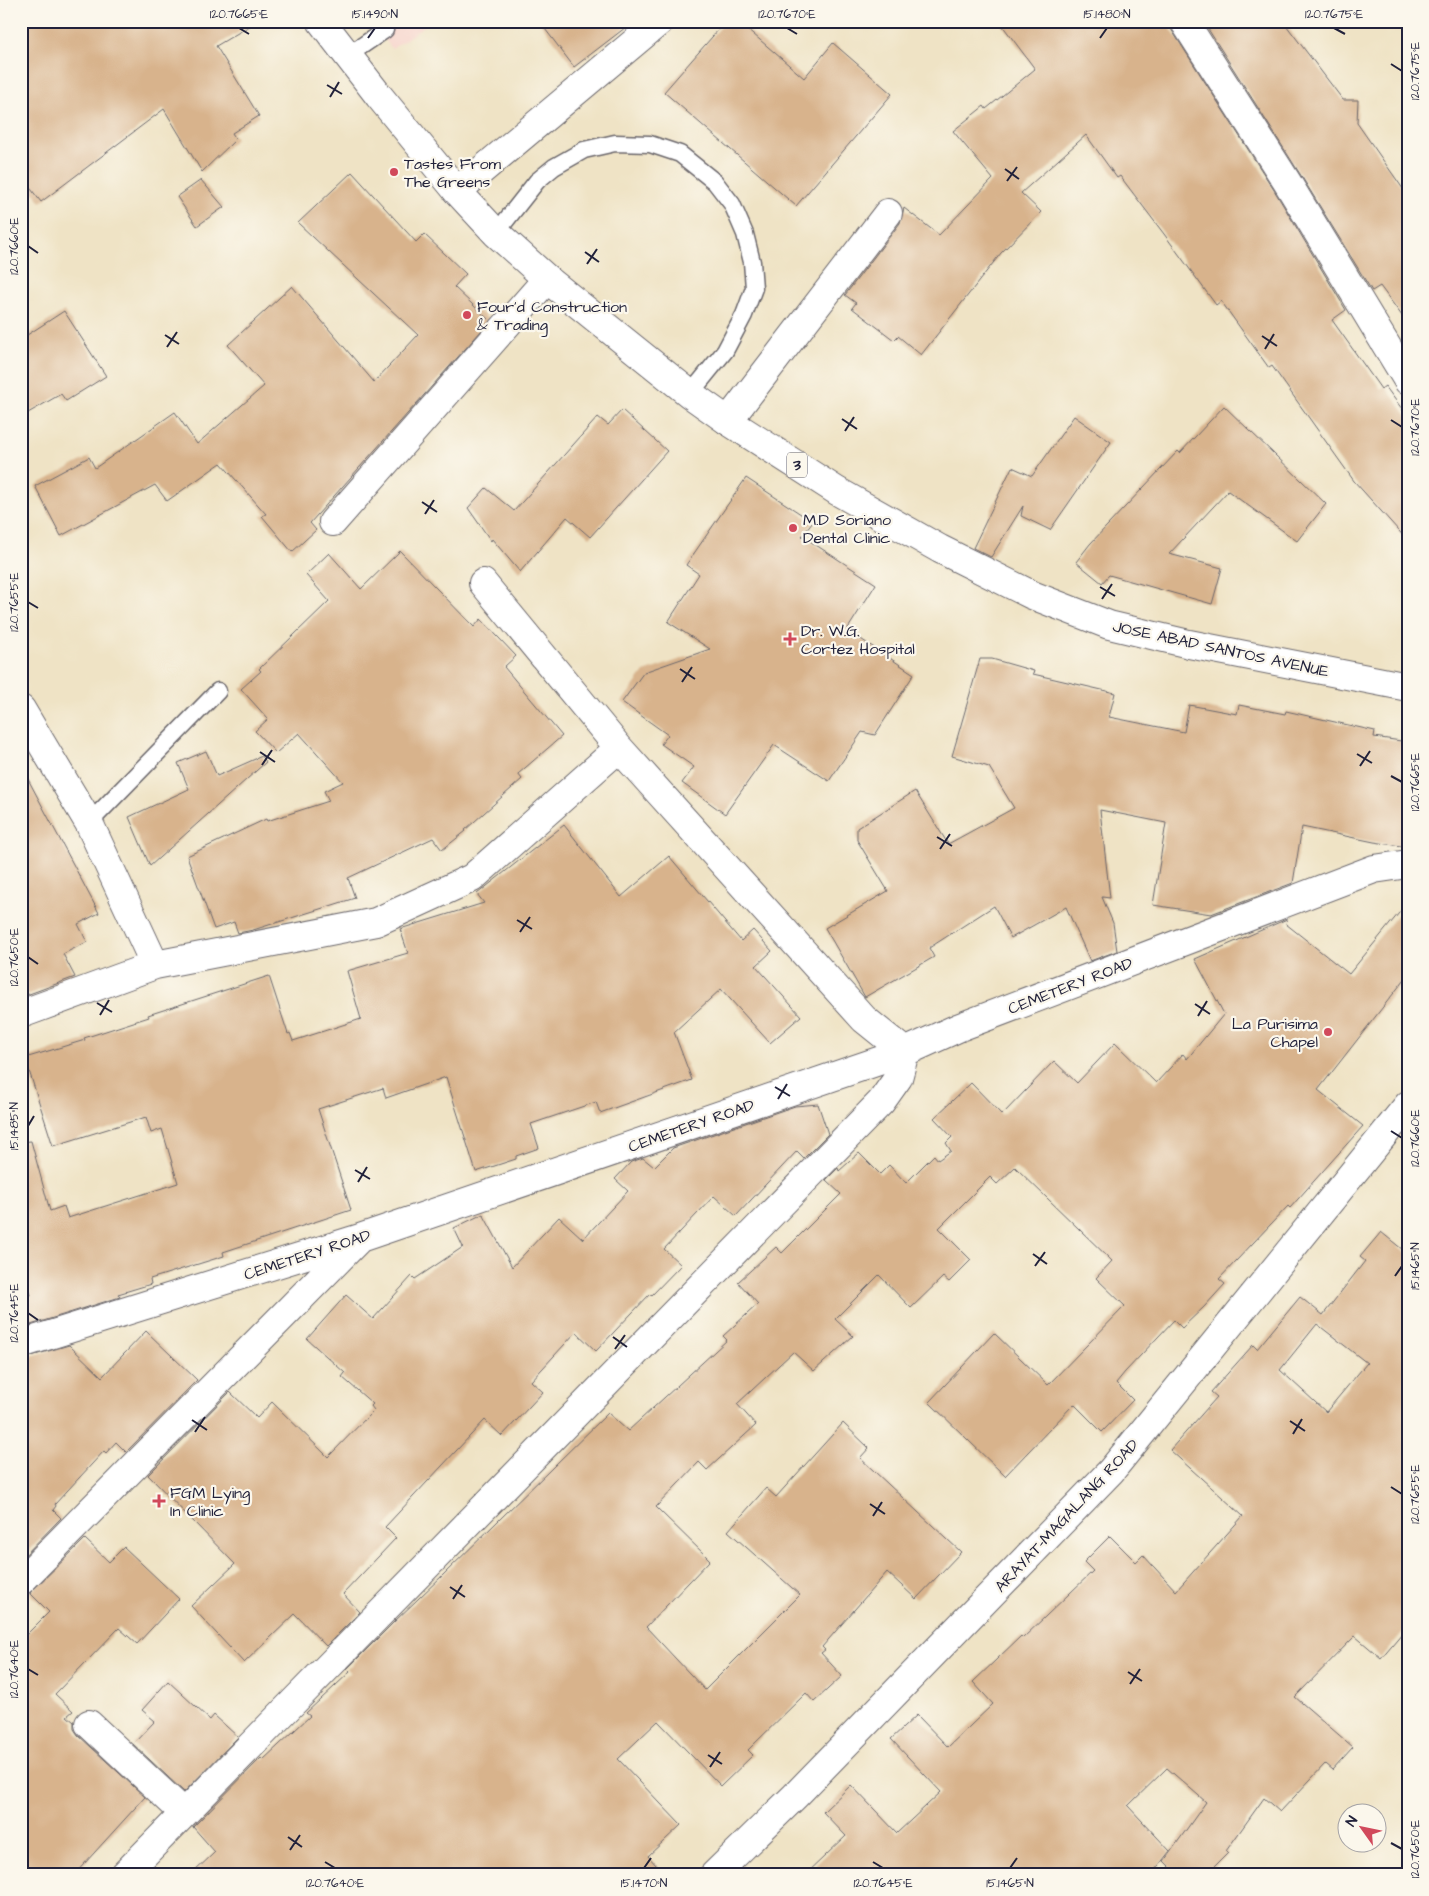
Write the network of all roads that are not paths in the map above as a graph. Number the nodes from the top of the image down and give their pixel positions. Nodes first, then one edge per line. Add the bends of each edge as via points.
1 (321, 21) edge
2 (660, 21) edge
3 (1184, 21) edge
4 (384, 30) dead end
5 (347, 56) junction
6 (457, 191) junction
7 (888, 213) dead end
8 (496, 234) junction
9 (547, 279) junction
10 (1408, 381) edge
11 (690, 394) junction
12 (728, 421) junction
13 (334, 522) dead end
14 (483, 583) dead end
15 (1408, 687) edge
16 (218, 691) dead end
17 (21, 709) edge
18 (619, 748) junction
19 (89, 823) junction
20 (1408, 864) edge
21 (155, 965) junction
22 (21, 1014) edge
23 (905, 1052) junction
24 (1408, 1105) edge
25 (360, 1238) junction
26 (21, 1344) edge
27 (21, 1581) edge
28 (89, 1724) dead end
29 (184, 1813) junction
30 (124, 1875) edge
31 (714, 1875) edge

1 - 5 main road, JOSE ABAD SANTOS AVENUE / 3
2 - 6 main road
3 - 10 main road
4 - 5 lane
5 - 6 main road, JOSE ABAD SANTOS AVENUE / 3
6 - 8 main road, JOSE ABAD SANTOS AVENUE / 3
7 - 12 main road
8 - 9 main road, JOSE ABAD SANTOS AVENUE / 3
8 - 11 lane via 537,181 584,150 614,143 650,144 680,154 715,182 732,204 745,234 754,288 744,316 724,351
9 - 11 main road, JOSE ABAD SANTOS AVENUE / 3
9 - 13 main road
11 - 12 main road, JOSE ABAD SANTOS AVENUE / 3
12 - 15 main road, JOSE ABAD SANTOS AVENUE / 3 via 837,491 940,549 1032,595 1109,625
14 - 18 main road
16 - 19 lane
17 - 19 main road
18 - 21 main road via 472,878 376,922
18 - 23 main road via 864,1019
19 - 21 main road
20 - 23 main road, CEMETERY ROAD via 1374,869 960,1027
21 - 22 main road
23 - 25 main road, CEMETERY ROAD
23 - 29 main road via 898,1078 881,1102
24 - 31 main road, ARAYAT-MAGALANG ROAD via 1111,1471
25 - 26 main road, CEMETERY ROAD
25 - 27 main road
28 - 29 main road
29 - 30 main road

